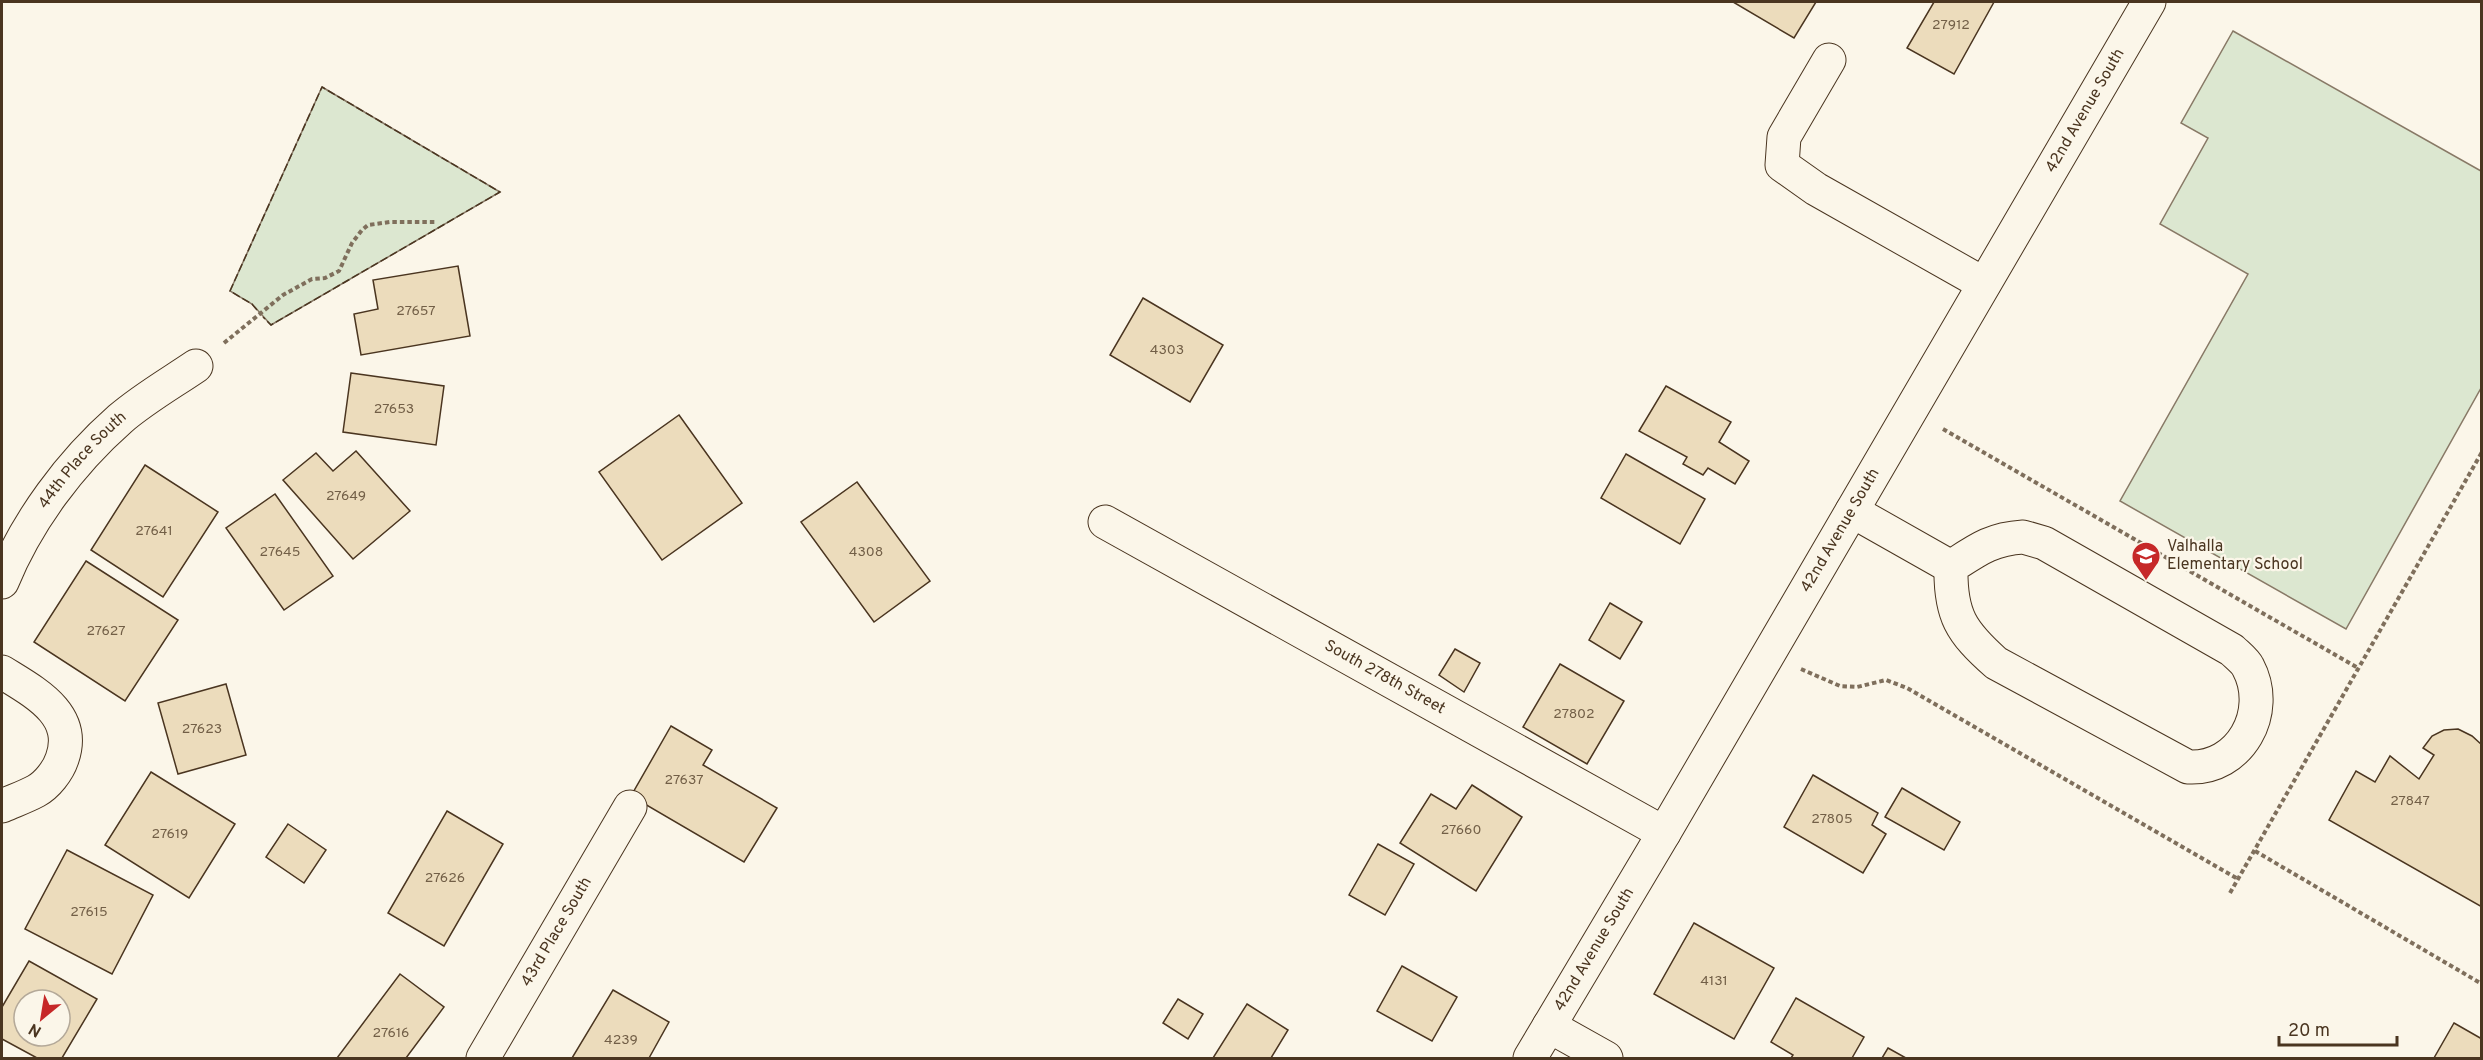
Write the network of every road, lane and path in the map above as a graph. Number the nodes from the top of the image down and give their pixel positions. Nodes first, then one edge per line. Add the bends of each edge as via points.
1 (2149, 2) edge
2 (1829, 60) dead end
3 (436, 222) dead end
4 (1984, 284) junction
5 (196, 366) joint
6 (1911, 410) junction
7 (2481, 452) edge
8 (1852, 511) junction
9 (1105, 522) dead end
10 (1951, 567) junction
11 (2, 582) edge
12 (1768, 653) junction
13 (2358, 668) junction
14 (2, 672) edge
15 (2, 806) edge
16 (630, 807) dead end
17 (1664, 833) junction
18 (2255, 850) junction
19 (2238, 879) junction
20 (2230, 894) dead end
21 (2481, 984) edge
22 (1550, 1026) junction
23 (483, 1059) edge
24 (1530, 1059) edge
25 (1606, 1059) edge

1 - 4 street, 42nd Avenue South
2 - 4 street via 1784,137 1782,165 1816,189
3 - 5 path via 368,225 352,243 339,271 312,279 283,295
4 - 6 street, 42nd Avenue South
5 - 11 street, 44th Place South via 120,419 82,458 45,504 14,552
6 - 8 street, 42nd Avenue South
6 - 13 path
7 - 13 path
8 - 10 street
8 - 12 street, 42nd Avenue South
9 - 17 street, South 278th Street
10 - 10 street via 1954,611 1976,646 1996,663 2188,767 2204,768 2224,760 2249,732 2255,713 2253,681 2248,666 2232,650 2044,543 2023,537 2005,538 1985,544
12 - 17 street, 42nd Avenue South
12 - 19 path via 1840,686 1857,687 1886,680 1907,688
13 - 18 path
14 - 15 street via 39,695 56,713 65,731 66,747 50,780 38,790
16 - 23 street, 43rd Place South
17 - 22 street, 42nd Avenue South
18 - 19 path
18 - 21 path
19 - 20 path
22 - 24 street, 42nd Avenue South
22 - 25 street

